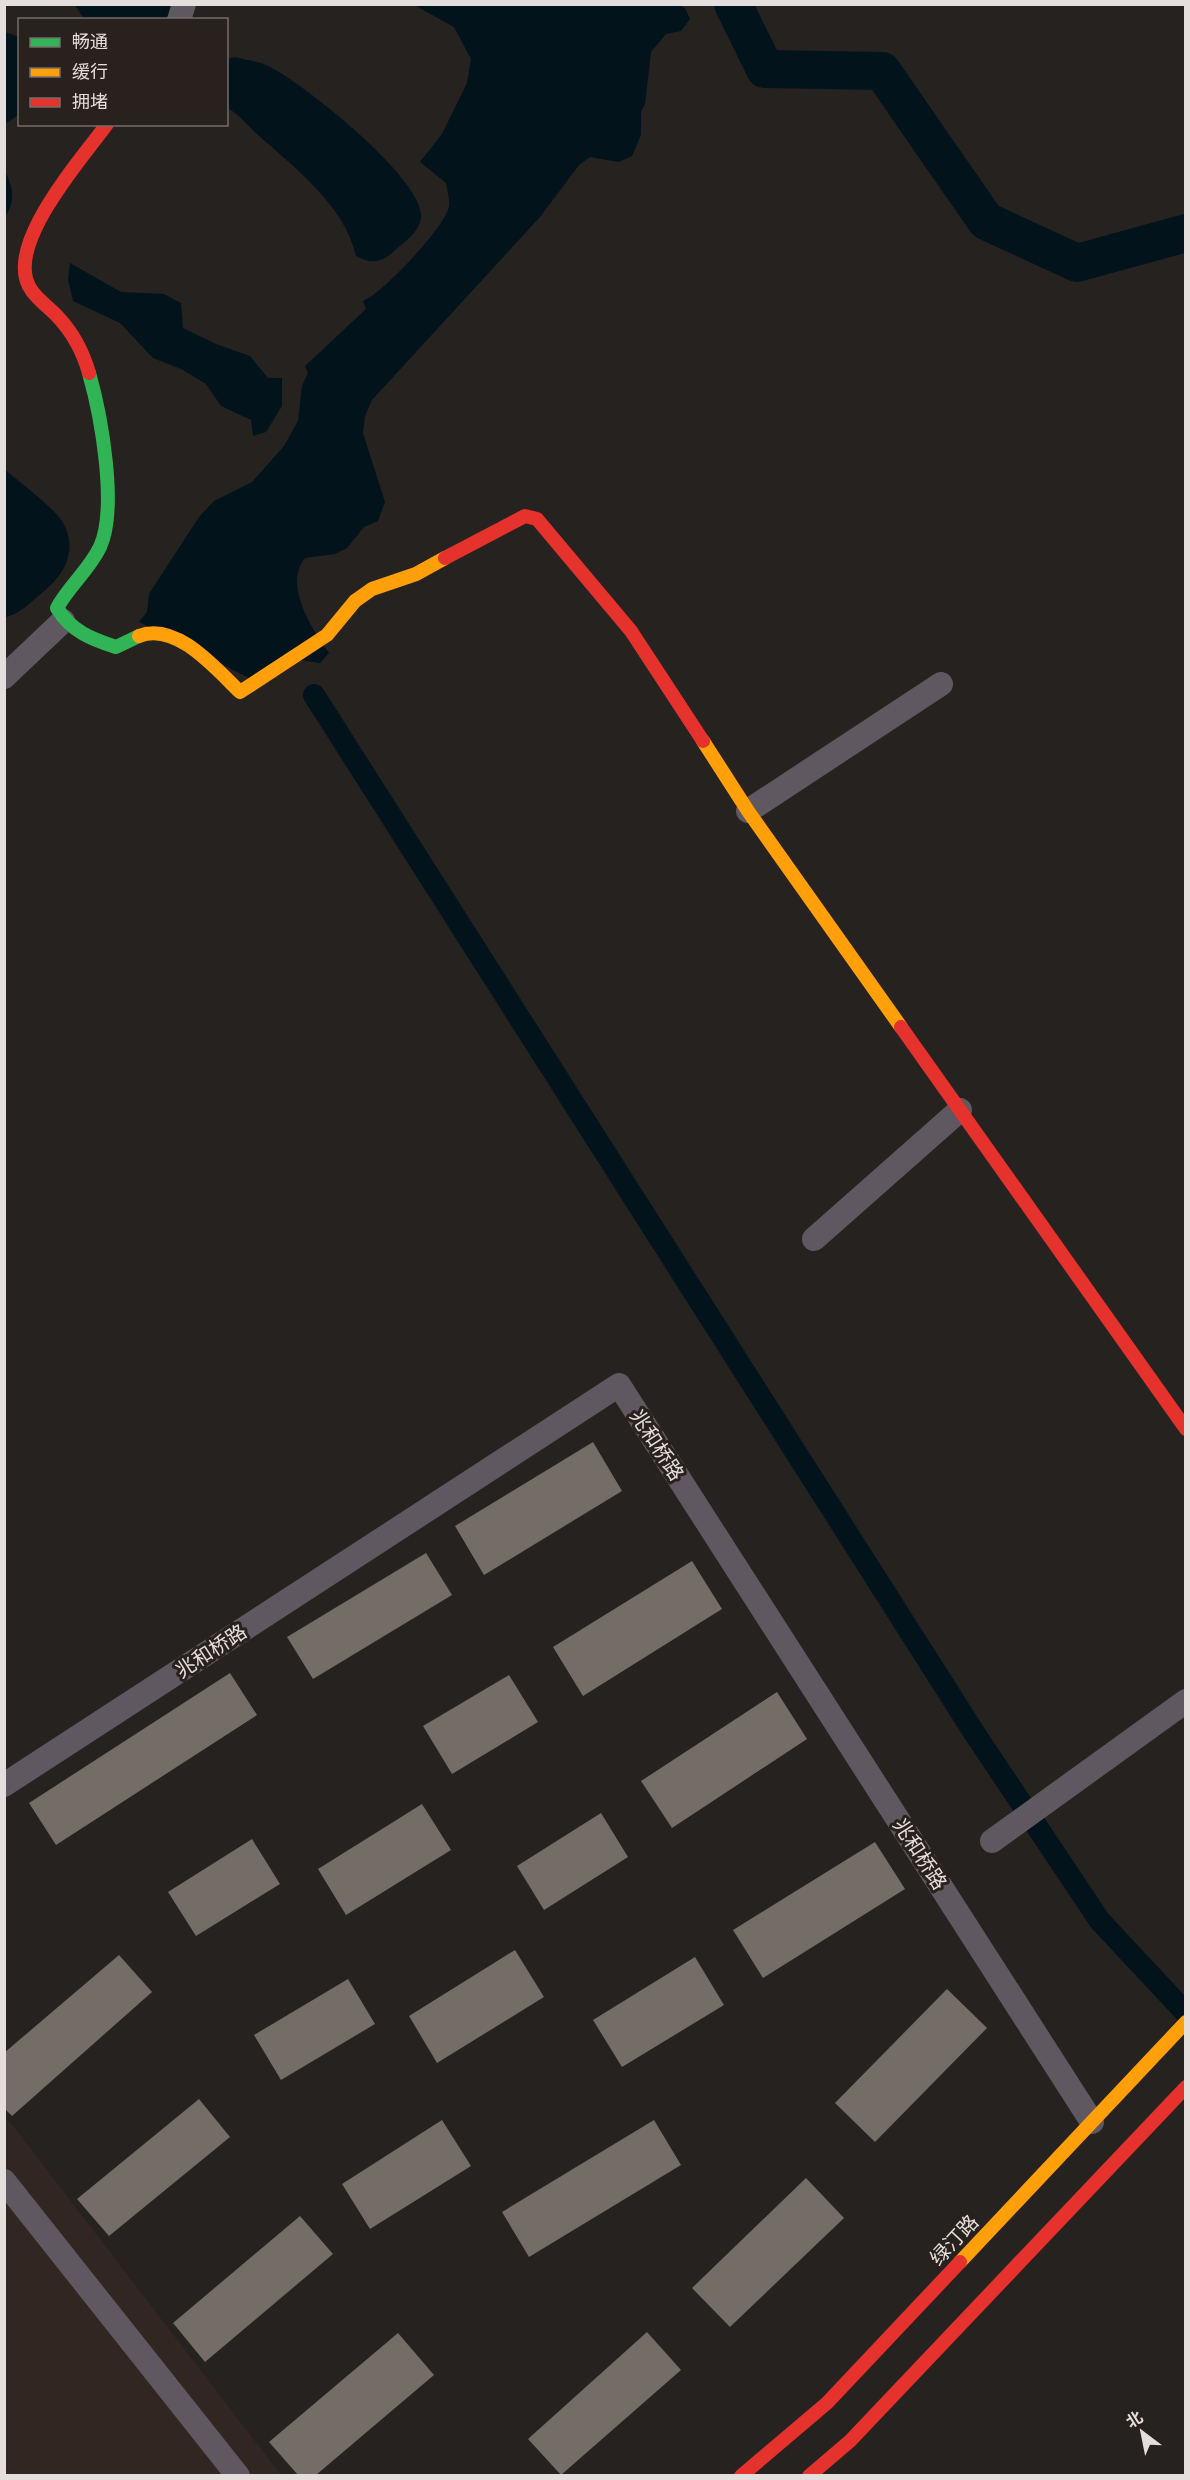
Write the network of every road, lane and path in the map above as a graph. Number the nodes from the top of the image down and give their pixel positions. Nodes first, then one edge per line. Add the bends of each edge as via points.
1 (106, 126) edge
2 (63, 621) junction
3 (4, 677) edge
4 (941, 684) dead end
5 (748, 811) junction
6 (960, 1110) junction
7 (814, 1239) dead end
8 (1185, 1429) edge
9 (1185, 1701) edge
10 (4, 1785) edge
11 (992, 1841) dead end
12 (1185, 2022) edge
13 (1185, 2087) edge
14 (1092, 2122) junction
15 (4, 2181) edge
16 (238, 2475) edge
17 (741, 2475) edge
18 (809, 2475) edge

1 - 2 street via 39,222 26,248 23,266 26,282 37,299 64,324 81,349 95,401 104,462 104,537 94,558 57,608
2 - 3 street
2 - 5 street via 92,640 116,647 143,634 175,639 207,660 240,692 327,635 355,601 372,589 425,570 525,516 537,519 631,631
4 - 5 street
5 - 6 street
6 - 7 street
6 - 8 street
9 - 11 street
10 - 14 street, 兆和桥路 via 619,1385
12 - 14 street, 绿汀路
13 - 18 street via 850,2441
14 - 17 street, 绿汀路 via 827,2403
15 - 16 street

